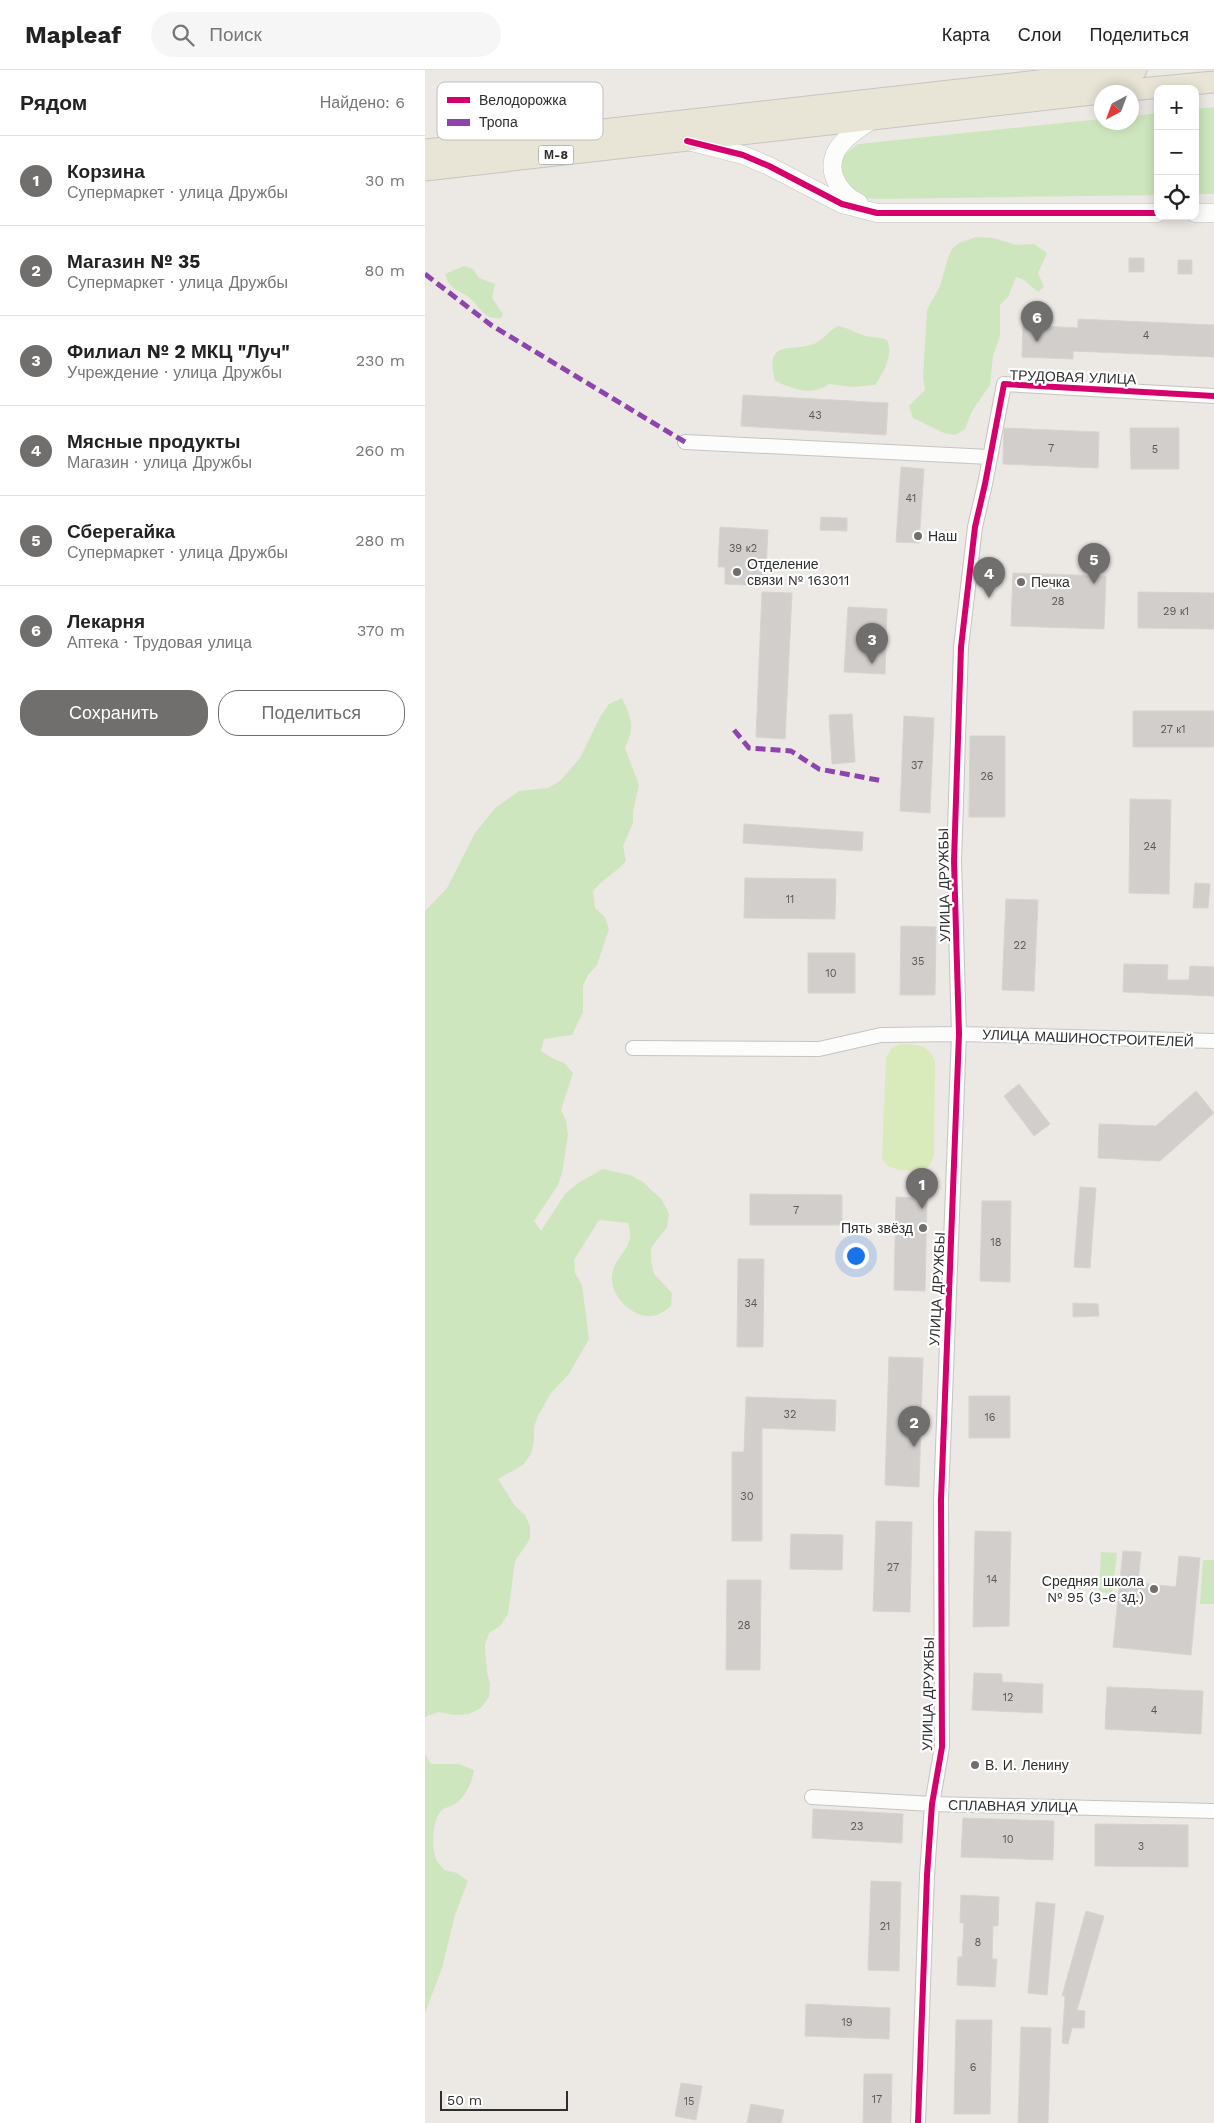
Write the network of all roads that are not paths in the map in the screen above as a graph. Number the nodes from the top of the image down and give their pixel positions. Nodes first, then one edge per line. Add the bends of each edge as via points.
1 (1136, 70) edge
2 (1214, 82) edge
3 (1106, 85) edge
4 (1132, 85) edge
5 (1094, 87) edge
6 (1094, 87) edge
7 (871, 120) junction
8 (603, 133) edge
9 (531, 140) edge
10 (687, 141) junction
11 (425, 150) edge
12 (425, 170) edge
13 (877, 213) junction
14 (1154, 213) edge
15 (1199, 213) edge
16 (1214, 213) edge
17 (1214, 396) edge
18 (685, 442) dead end
19 (990, 457) junction
20 (959, 1034) junction
21 (1214, 1041) edge
22 (633, 1048) dead end
23 (812, 1797) dead end
24 (932, 1804) junction
25 (1214, 1811) edge
26 (918, 2123) edge

1 - 3 main road
2 - 4 main road
5 - 7 main road
6 - 8 main road
7 - 10 main road
7 - 13 street via 843,142 833,156 831,172 837,186 852,200
9 - 11 main road
10 - 12 main road, М-8
10 - 13 street via 743,155 842,204
13 - 14 street
15 - 16 street
17 - 19 street, ТРУДОВАЯ УЛИЦА via 1004,384
18 - 19 street
19 - 20 street, УЛИЦА ДРУЖБЫ via 975,528 961,647 954,861
20 - 21 street, УЛИЦА МАШИНОСТРОИТЕЛЕЙ
20 - 22 street, УЛИЦА МАШИНОСТРОИТЕЛЕЙ via 881,1035 819,1049
20 - 24 street, УЛИЦА ДРУЖБЫ via 941,1500 942,1747
23 - 24 street, СПЛАВНАЯ УЛИЦА
24 - 25 street, СПЛАВНАЯ УЛИЦА
24 - 26 street, УЛИЦА ДРУЖБЫ

